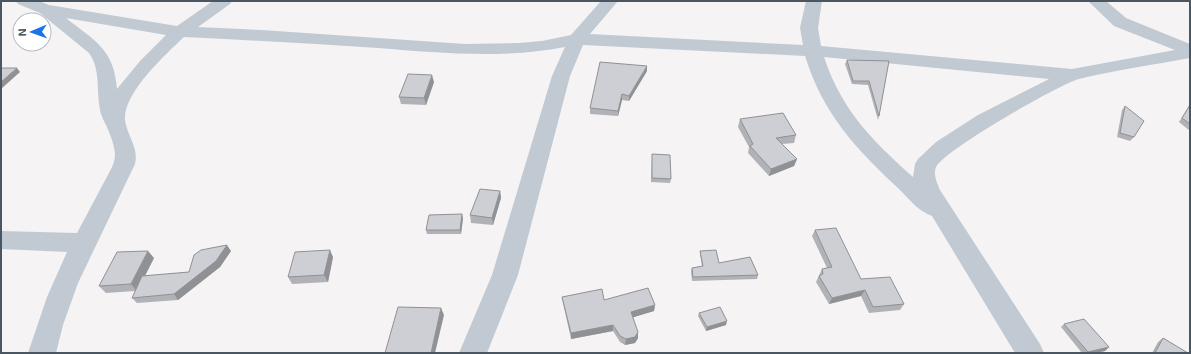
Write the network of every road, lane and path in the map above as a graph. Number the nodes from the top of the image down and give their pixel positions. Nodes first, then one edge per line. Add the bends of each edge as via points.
1 (24, 1) edge
2 (224, 1) edge
3 (610, 1) edge
4 (814, 1) edge
5 (1096, 1) edge
6 (45, 9) junction
7 (180, 32) junction
8 (577, 39) junction
9 (813, 51) junction
10 (1184, 53) edge
11 (1190, 68) edge
12 (1072, 75) junction
13 (113, 118) junction
14 (945, 218) junction
15 (1, 240) edge
16 (84, 243) junction
17 (42, 353) edge
18 (473, 353) edge
19 (1030, 353) edge

1 - 6 street
2 - 7 street
3 - 8 street
4 - 9 street via 809,28
5 - 10 street via 1120,22
6 - 7 street
6 - 13 street via 94,49 101,58 107,77
7 - 8 street via 465,49 542,46
7 - 13 street via 146,65 118,103
8 - 9 street
8 - 18 street via 561,76 505,276
9 - 12 street
9 - 14 street via 825,88 856,135
10 - 11 street
10 - 12 street
12 - 14 street via 985,120 943,147 926,164 924,178 929,192
13 - 16 street via 125,150 125,161
14 - 19 street
15 - 16 street
16 - 17 street via 64,284

